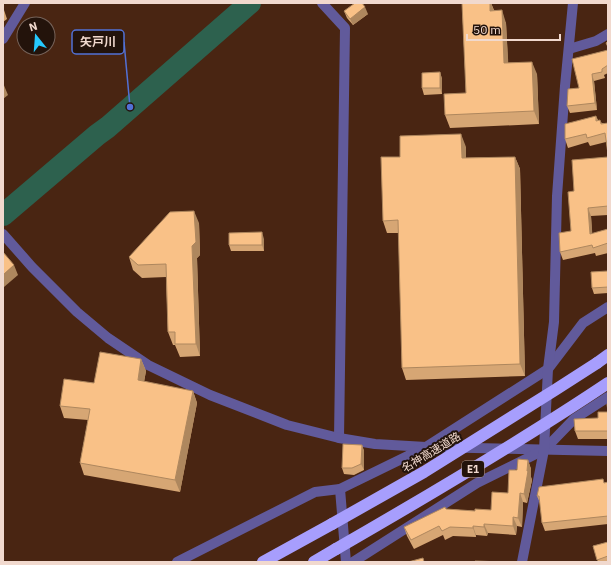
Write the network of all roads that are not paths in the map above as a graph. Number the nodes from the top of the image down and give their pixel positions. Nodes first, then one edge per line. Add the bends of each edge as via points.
1 (25, 3) edge
2 (322, 3) edge
3 (574, 3) edge
4 (608, 34) edge
5 (3, 39) edge
6 (569, 50) junction
7 (3, 234) edge
8 (608, 307) edge
9 (608, 356) edge
10 (548, 369) junction
11 (608, 383) edge
12 (608, 397) edge
13 (339, 438) junction
14 (426, 447) junction
15 (544, 450) junction
16 (608, 451) edge
17 (340, 489) junction
18 (177, 562) edge
19 (263, 562) edge
20 (314, 562) edge
21 (346, 562) edge
22 (352, 562) edge
23 (522, 562) edge

1 - 5 street
2 - 13 street via 345,28
3 - 6 street
4 - 6 street
6 - 10 street via 557,196 554,322
7 - 13 street via 77,312 108,338 148,365 210,395 286,425
8 - 10 street via 583,323
9 - 19 highway, 名神高速道路 / E1, bridge via 424,472
10 - 14 street
10 - 15 street
11 - 20 highway, E1, bridge via 561,415
12 - 15 street via 574,419
13 - 14 street via 375,444
14 - 15 street
14 - 17 street
15 - 16 street
15 - 22 street via 477,483
15 - 23 street
17 - 18 street via 315,492
17 - 21 street

